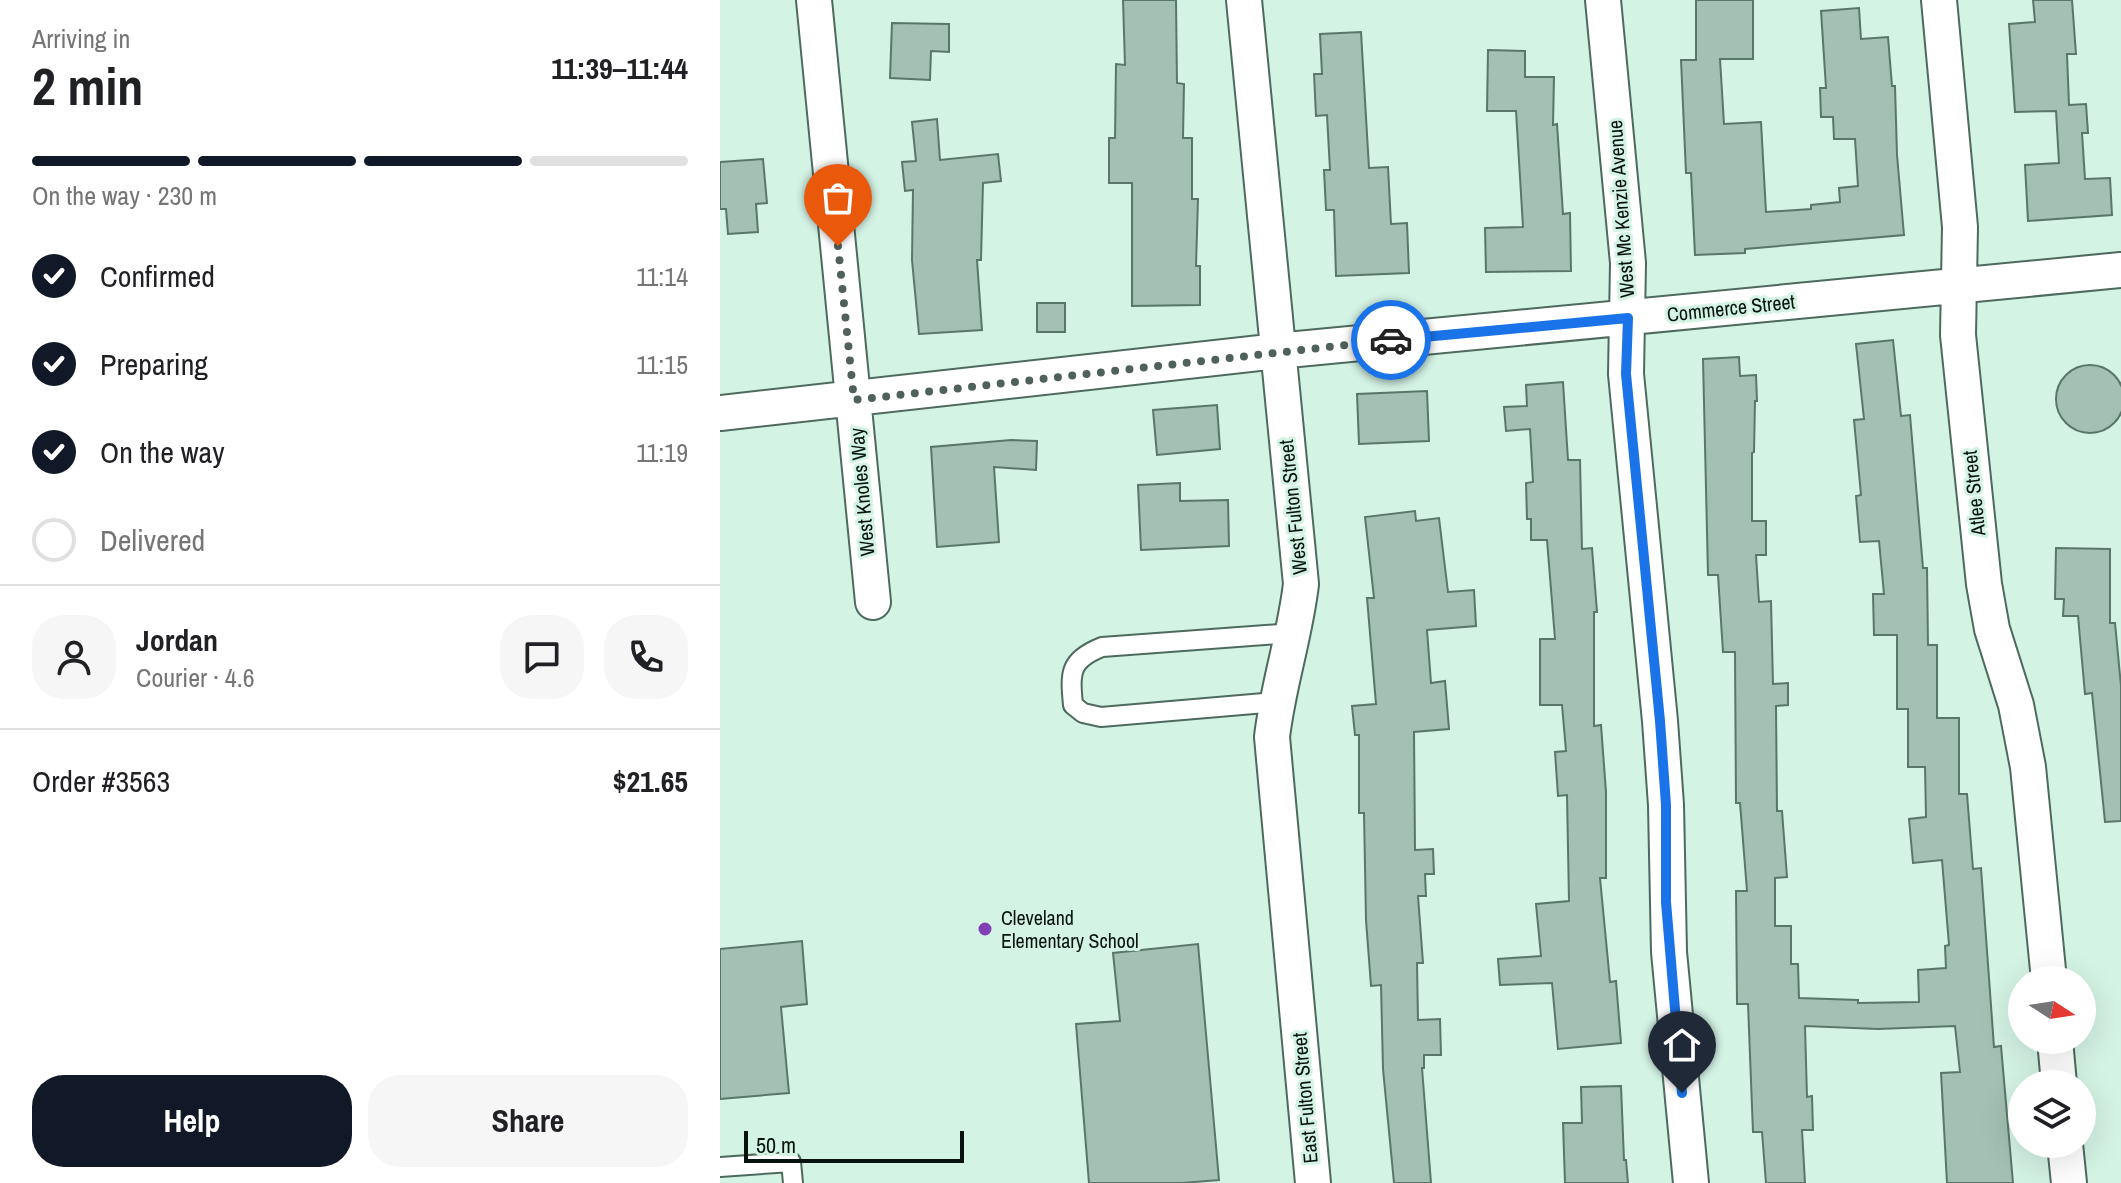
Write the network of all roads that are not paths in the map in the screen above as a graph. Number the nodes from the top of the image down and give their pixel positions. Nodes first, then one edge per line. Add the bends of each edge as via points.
1 (814, 0) edge
2 (1244, 0) edge
3 (1603, 0) edge
4 (1939, 0) edge
5 (2121, 270) edge
6 (1960, 286) junction
7 (1628, 318) junction
8 (1277, 351) junction
9 (854, 400) junction
10 (720, 413) edge
11 (873, 602) dead end
12 (1293, 633) junction
13 (1276, 702) junction
14 (2048, 966) edge
15 (1298, 1012) joint
16 (2066, 1158) edge
17 (720, 1167) edge
18 (793, 1183) edge
19 (1313, 1183) edge
20 (1691, 1183) edge
21 (2069, 1183) edge

1 - 9 street, West Knoles Way
2 - 8 street, West Fulton Street
3 - 7 street, West Mc Kenzie Avenue via 1628,263
4 - 6 street, Atlee Street via 1960,227
5 - 6 street, Commerce Street
6 - 7 street, Commerce Street
6 - 14 street, Atlee Street via 1958,335 1984,584 2028,767
7 - 8 street, Commerce Street
7 - 20 street, West Mc Kenzie Avenue via 1626,374 1660,721 1666,902
8 - 9 street, Commerce Street
8 - 12 street, West Fulton Street via 1301,584
9 - 10 street, Commerce Street
9 - 11 street, West Knoles Way
12 - 13 street, West Fulton Street
12 - 13 lane via 1102,647 1083,656 1071,680 1073,705 1101,717
13 - 15 street, West Fulton Street via 1275,788
15 - 19 street, East Fulton Street
16 - 21 street
17 - 18 lane via 791,1162

